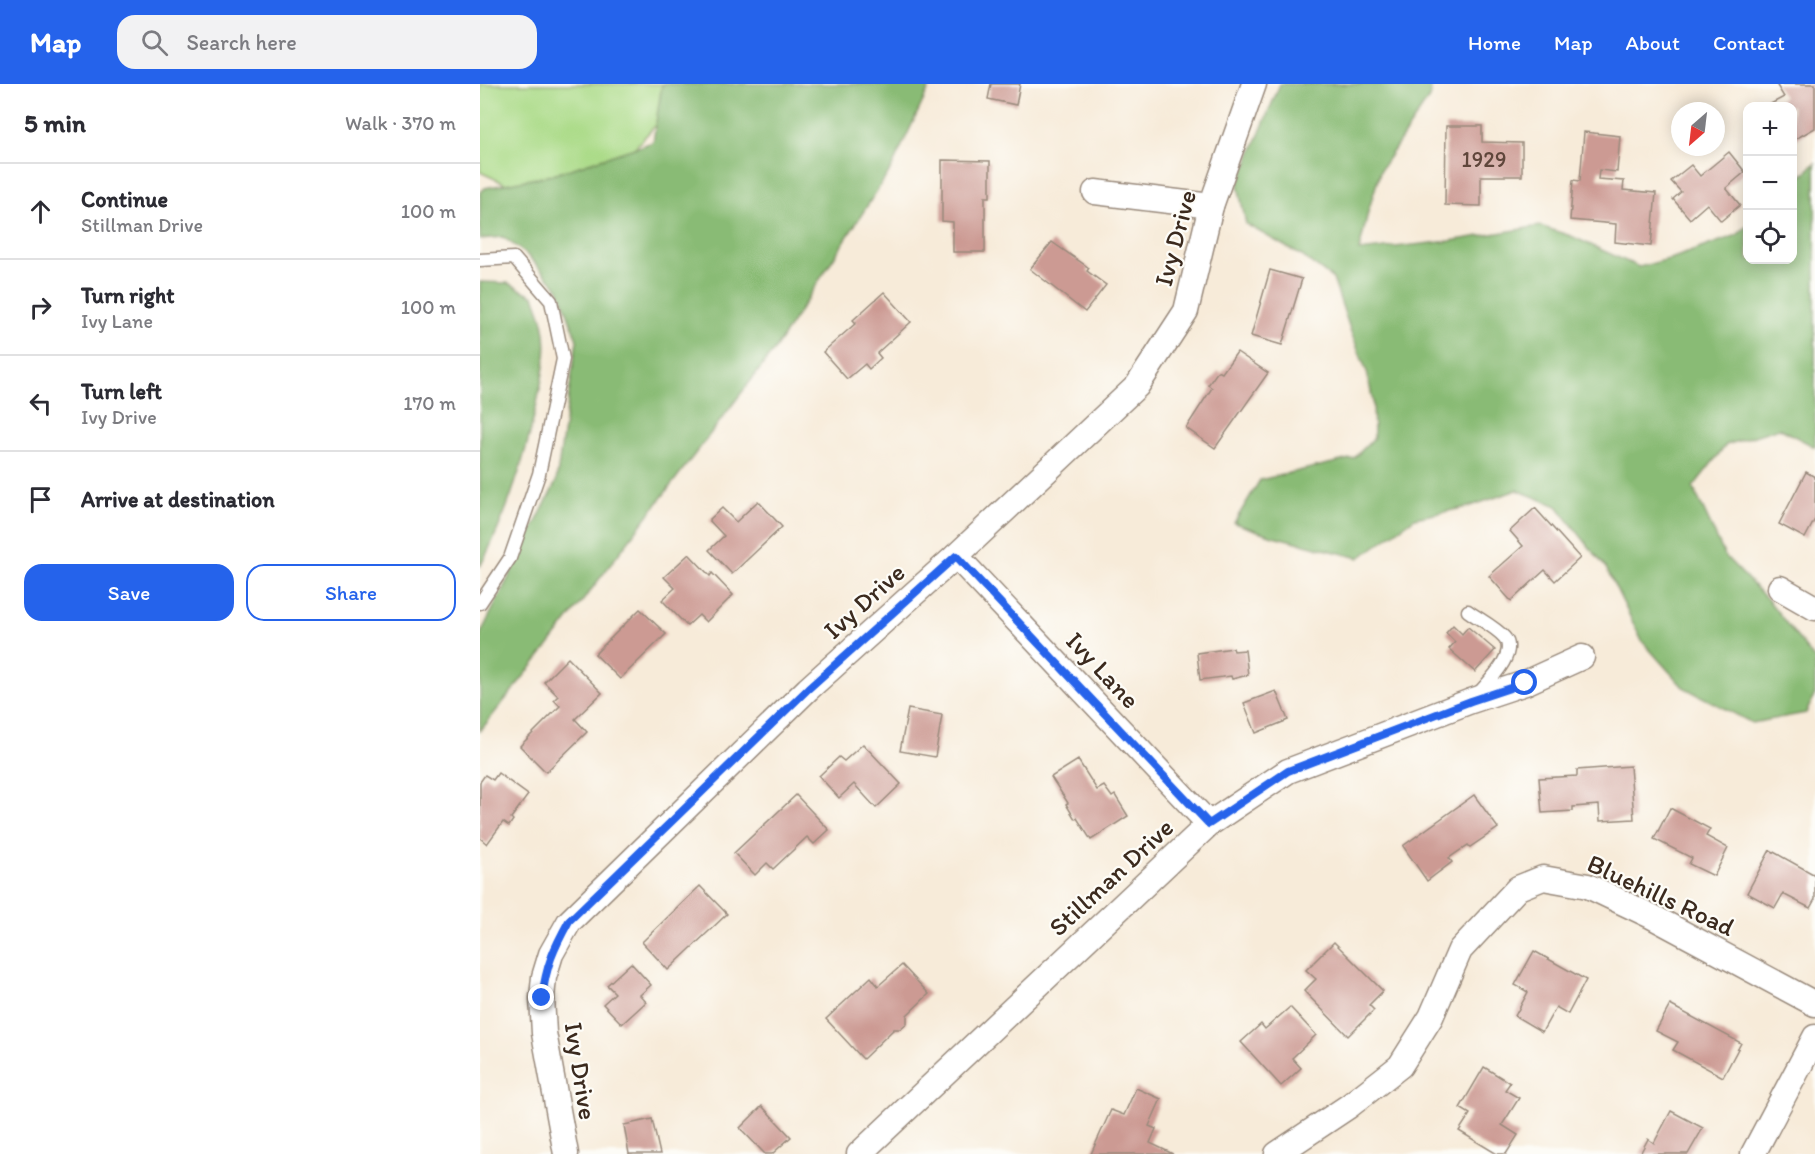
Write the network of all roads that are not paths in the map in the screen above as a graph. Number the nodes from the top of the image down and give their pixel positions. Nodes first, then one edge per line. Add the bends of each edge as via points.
1 (1254, 84) edge
2 (1095, 192) dead end
3 (1211, 206) junction
4 (480, 260) edge
5 (956, 556) junction
6 (1780, 588) dead end
7 (480, 603) edge
8 (1815, 608) edge
9 (1468, 611) dead end
10 (1582, 657) dead end
11 (1471, 701) junction
12 (1209, 824) junction
13 (1815, 1004) edge
14 (1815, 1036) edge
15 (566, 1154) edge
16 (859, 1154) edge
17 (1277, 1154) edge
18 (1753, 1154) edge

1 - 3 street, Ivy Drive
2 - 3 street
3 - 5 street, Ivy Drive via 1186,311 1137,386
4 - 7 lane via 514,258 550,301 563,359 539,474 510,558
5 - 12 street, Ivy Lane
5 - 15 street, Ivy Drive via 808,689 569,921 551,954 542,998 544,1033
6 - 8 street
9 - 11 lane via 1504,637 1509,646 1498,670
10 - 11 street, Stillman Drive via 1525,683
11 - 12 street, Stillman Drive via 1288,771
12 - 16 street, Stillman Drive
13 - 17 street, Bluehills Road via 1587,886 1543,878 1518,888 1460,950 1431,1017 1400,1066
14 - 18 street

